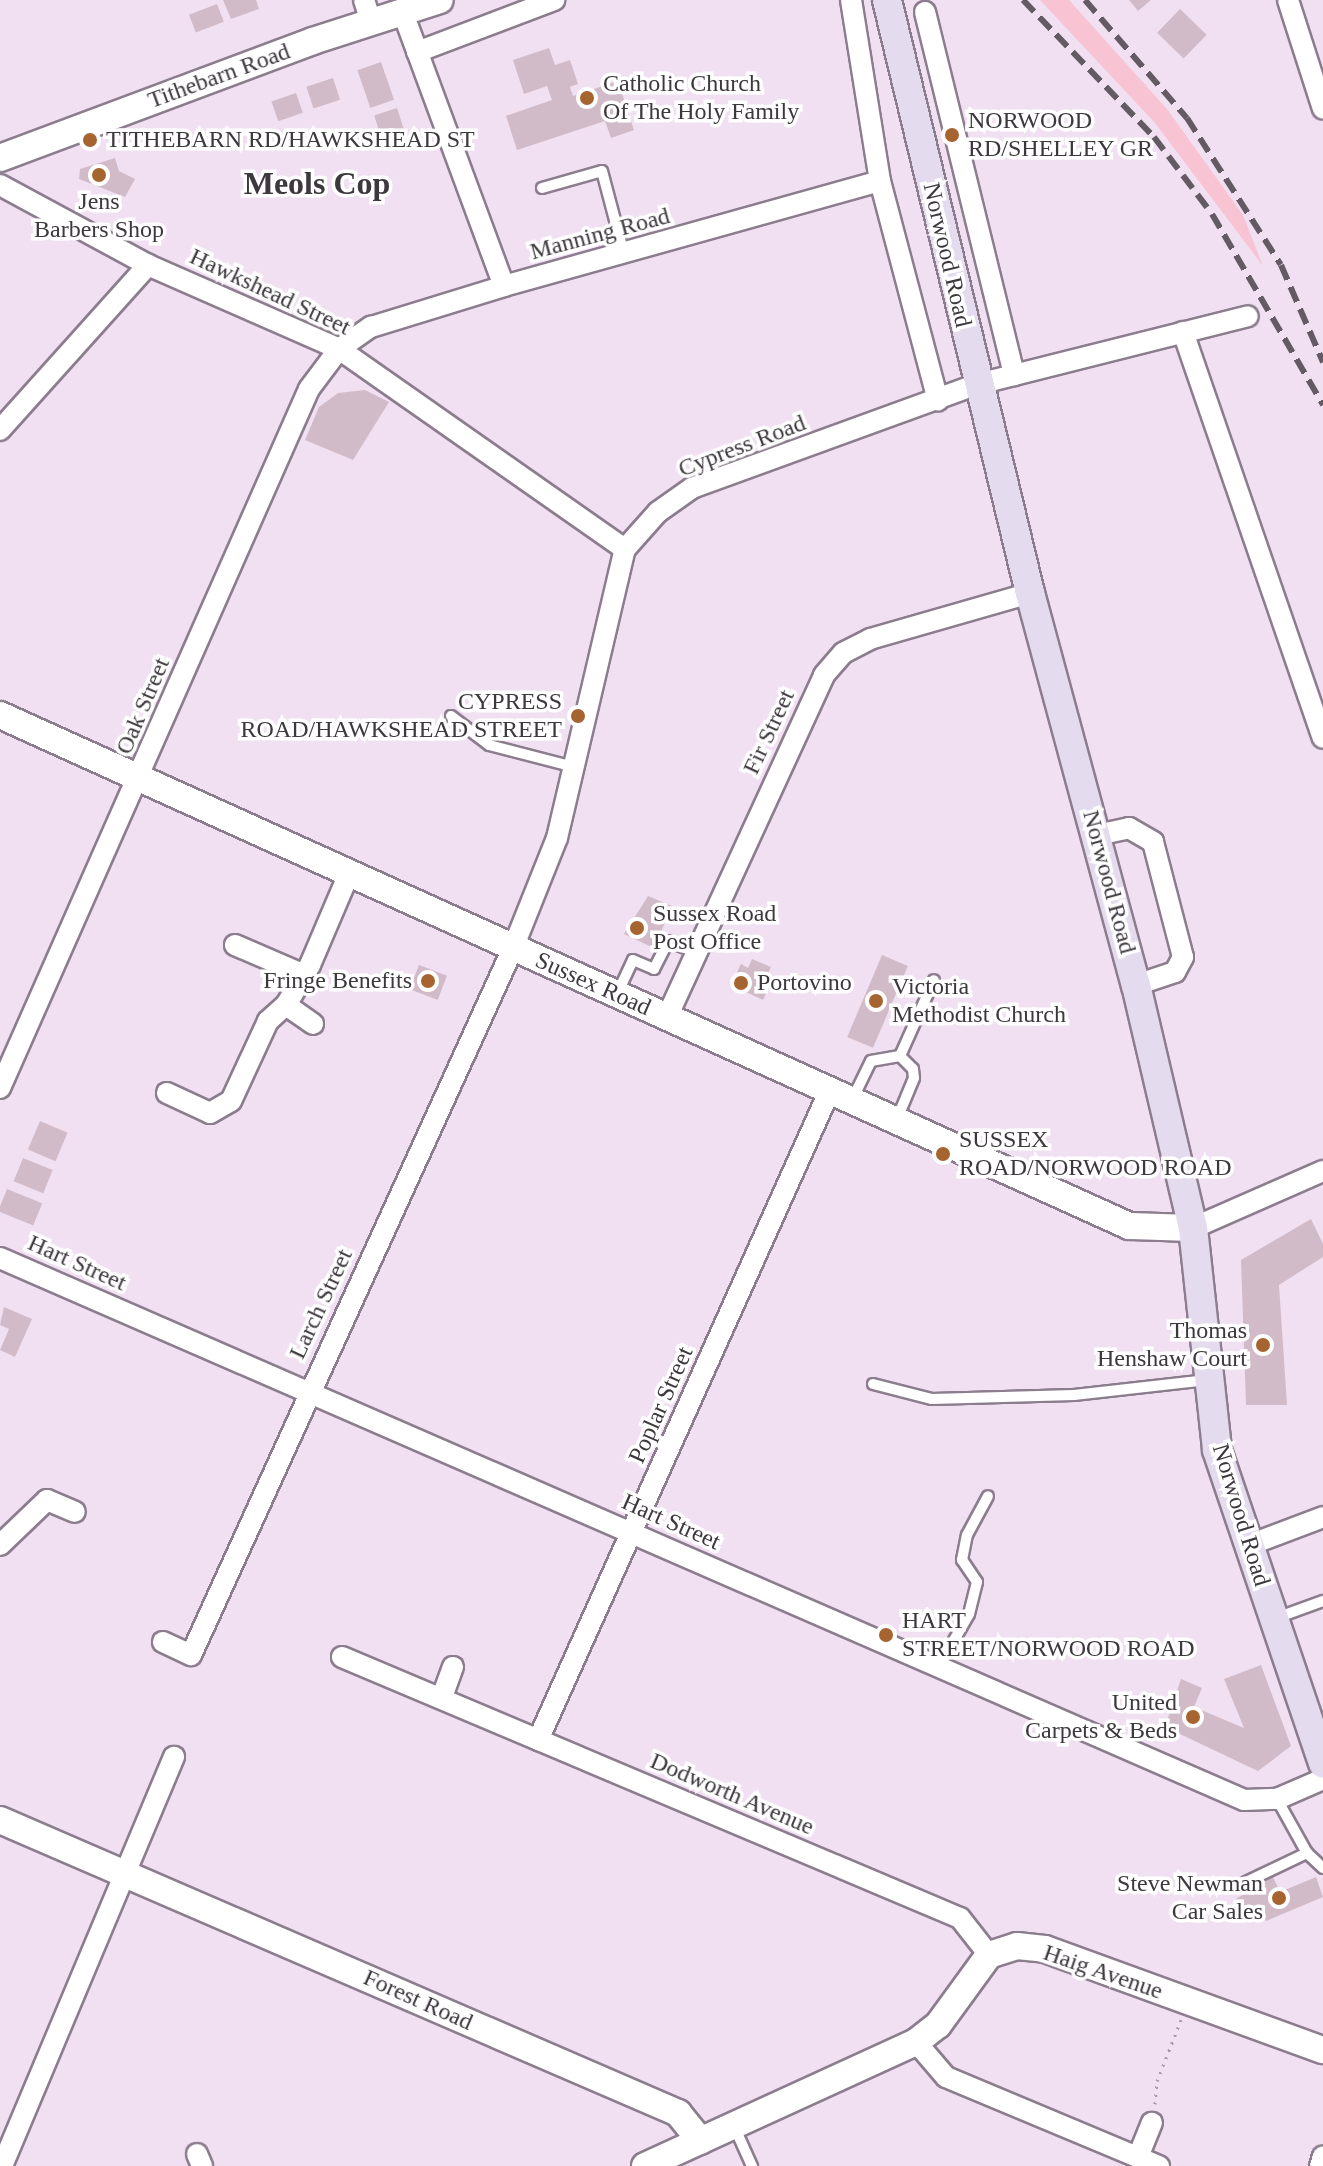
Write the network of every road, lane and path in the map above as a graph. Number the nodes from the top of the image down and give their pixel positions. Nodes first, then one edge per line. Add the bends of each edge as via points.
1 (440, 0) edge
2 (554, 0) edge
3 (851, 0) edge
4 (887, 0) edge
5 (1288, 0) edge
6 (367, 11) edge
7 (925, 12) dead end
8 (403, 13) junction
9 (417, 52) junction
10 (1323, 109) edge
11 (1, 157) edge
12 (880, 181) junction
13 (0, 185) edge
14 (542, 188) dead end
15 (624, 256) junction
16 (148, 265) junction
17 (504, 286) junction
18 (1248, 316) dead end
19 (1183, 332) junction
20 (339, 349) junction
21 (1014, 375) junction
22 (978, 384) junction
23 (938, 400) junction
24 (0, 430) edge
25 (625, 549) junction
26 (1030, 593) junction
27 (0, 715) edge
28 (451, 716) dead end
29 (1323, 738) edge
30 (576, 768) junction
31 (140, 779) junction
32 (1097, 835) junction
33 (350, 871) junction
34 (235, 945) dead end
35 (513, 948) junction
36 (697, 953) junction
37 (300, 973) junction
38 (934, 980) dead end
39 (1136, 985) junction
40 (617, 994) junction
41 (286, 1005) junction
42 (667, 1017) junction
43 (313, 1024) dead end
44 (900, 1056) junction
45 (0, 1088) edge
46 (167, 1093) dead end
47 (841, 1095) junction
48 (896, 1120) junction
49 (1323, 1171) edge
50 (1193, 1228) junction
51 (0, 1258) edge
52 (1209, 1380) junction
53 (873, 1384) dead end
54 (309, 1393) junction
55 (988, 1496) dead end
56 (75, 1512) dead end
57 (1323, 1517) edge
58 (632, 1533) junction
59 (0, 1545) edge
60 (1249, 1545) junction
61 (1323, 1601) edge
62 (1274, 1619) junction
63 (163, 1642) dead end
64 (342, 1657) dead end
65 (453, 1667) dead end
66 (938, 1668) junction
67 (442, 1697) junction
68 (538, 1740) junction
69 (174, 1757) dead end
70 (1323, 1764) edge
71 (1323, 1779) edge
72 (1277, 1799) junction
73 (0, 1820) edge
74 (1307, 1853) junction
75 (1323, 1868) edge
76 (125, 1873) junction
77 (1246, 1882) dead end
78 (989, 1955) junction
79 (1189, 2002) junction
80 (916, 2042) junction
81 (1323, 2050) edge
82 (1152, 2123) joint
83 (734, 2126) junction
84 (691, 2149) junction
85 (1323, 2156) edge
86 (1138, 2157) junction
87 (2, 2166) edge
88 (645, 2166) edge
89 (752, 2166) edge
90 (1159, 2166) edge
91 (1320, 2166) edge

1 - 8 street, Tithebarn Road
2 - 9 street
3 - 12 street
4 - 22 main road, Norwood Road
5 - 10 street
6 - 8 street, Tithebarn Road
6 - 11 street, Tithebarn Road
7 - 21 street
8 - 9 street
9 - 17 street
12 - 15 street, Manning Road
12 - 23 street
13 - 16 street, Hawkshead Street
14 - 15 lane via 602,171
15 - 17 street, Manning Road
16 - 20 street, Hawkshead Street
16 - 24 street
17 - 20 street, Manning Road via 371,327
18 - 19 street, Cypress Road
19 - 21 street, Cypress Road
19 - 29 street
20 - 25 street, Hawkshead Street
20 - 31 street, Oak Street via 309,389
21 - 22 street, Cypress Road
22 - 23 street, Cypress Road
22 - 26 main road, Norwood Road
23 - 25 street, Cypress Road via 692,488 658,512
25 - 30 street, Cypress Road via 609,602
26 - 32 main road, Norwood Road
26 - 36 street, Fir Street via 870,639 843,653 824,675
27 - 31 street, Sussex Road
28 - 30 lane via 489,745
30 - 35 street, Cypress Road via 557,838
31 - 33 street, Sussex Road
31 - 45 street, Oak Street
32 - 39 main road, Norwood Road
32 - 39 street via 1129,828 1153,842 1183,957 1175,972
33 - 35 street, Sussex Road
33 - 37 street via 310,965
34 - 37 street
35 - 40 street, Sussex Road
35 - 54 street, Larch Street
36 - 40 lane via 668,941 654,969 633,960
36 - 42 street, Fir Street
37 - 41 street
38 - 44 lane
39 - 50 main road, Norwood Road
40 - 42 street, Sussex Road
41 - 43 street
41 - 46 street via 268,1021 231,1101 210,1113
42 - 47 street, Sussex Road
44 - 47 lane via 871,1061
44 - 48 lane via 914,1078
47 - 48 street, Sussex Road
47 - 58 street, Poplar Street
48 - 50 street, Sussex Road via 1129,1226
49 - 50 street
50 - 52 main road, Norwood Road
51 - 54 street, Hart Street
52 - 53 lane via 1074,1395 932,1399
52 - 60 main road, Norwood Road via 1217,1450
54 - 58 street, Hart Street
54 - 63 street, Larch Street via 191,1655
55 - 66 lane via 967,1535 962,1560 977,1582 969,1614
56 - 59 street via 47,1500
57 - 60 street
58 - 66 street, Hart Street
58 - 68 street, Poplar Street
60 - 62 main road, Norwood Road
61 - 62 lane
62 - 70 main road, Norwood Road
64 - 67 street, Dodworth Avenue
65 - 67 street
66 - 72 street, Hart Street via 1244,1800
67 - 68 street, Dodworth Avenue
68 - 78 street, Dodworth Avenue via 960,1918
69 - 76 street
71 - 72 street, Hart Street
72 - 74 lane
73 - 76 street, Forest Road
74 - 75 lane
74 - 77 lane
76 - 84 street, Forest Road via 678,2113
76 - 87 street
78 - 79 street, Haig Avenue via 1017,1946 1045,1949
78 - 80 street via 938,2025
79 - 81 street, Haig Avenue
79 - 82 path via 1157,2081
80 - 83 street
80 - 86 street via 946,2077
82 - 86 street
83 - 84 street
83 - 89 lane
84 - 88 street
85 - 91 street
86 - 90 street

